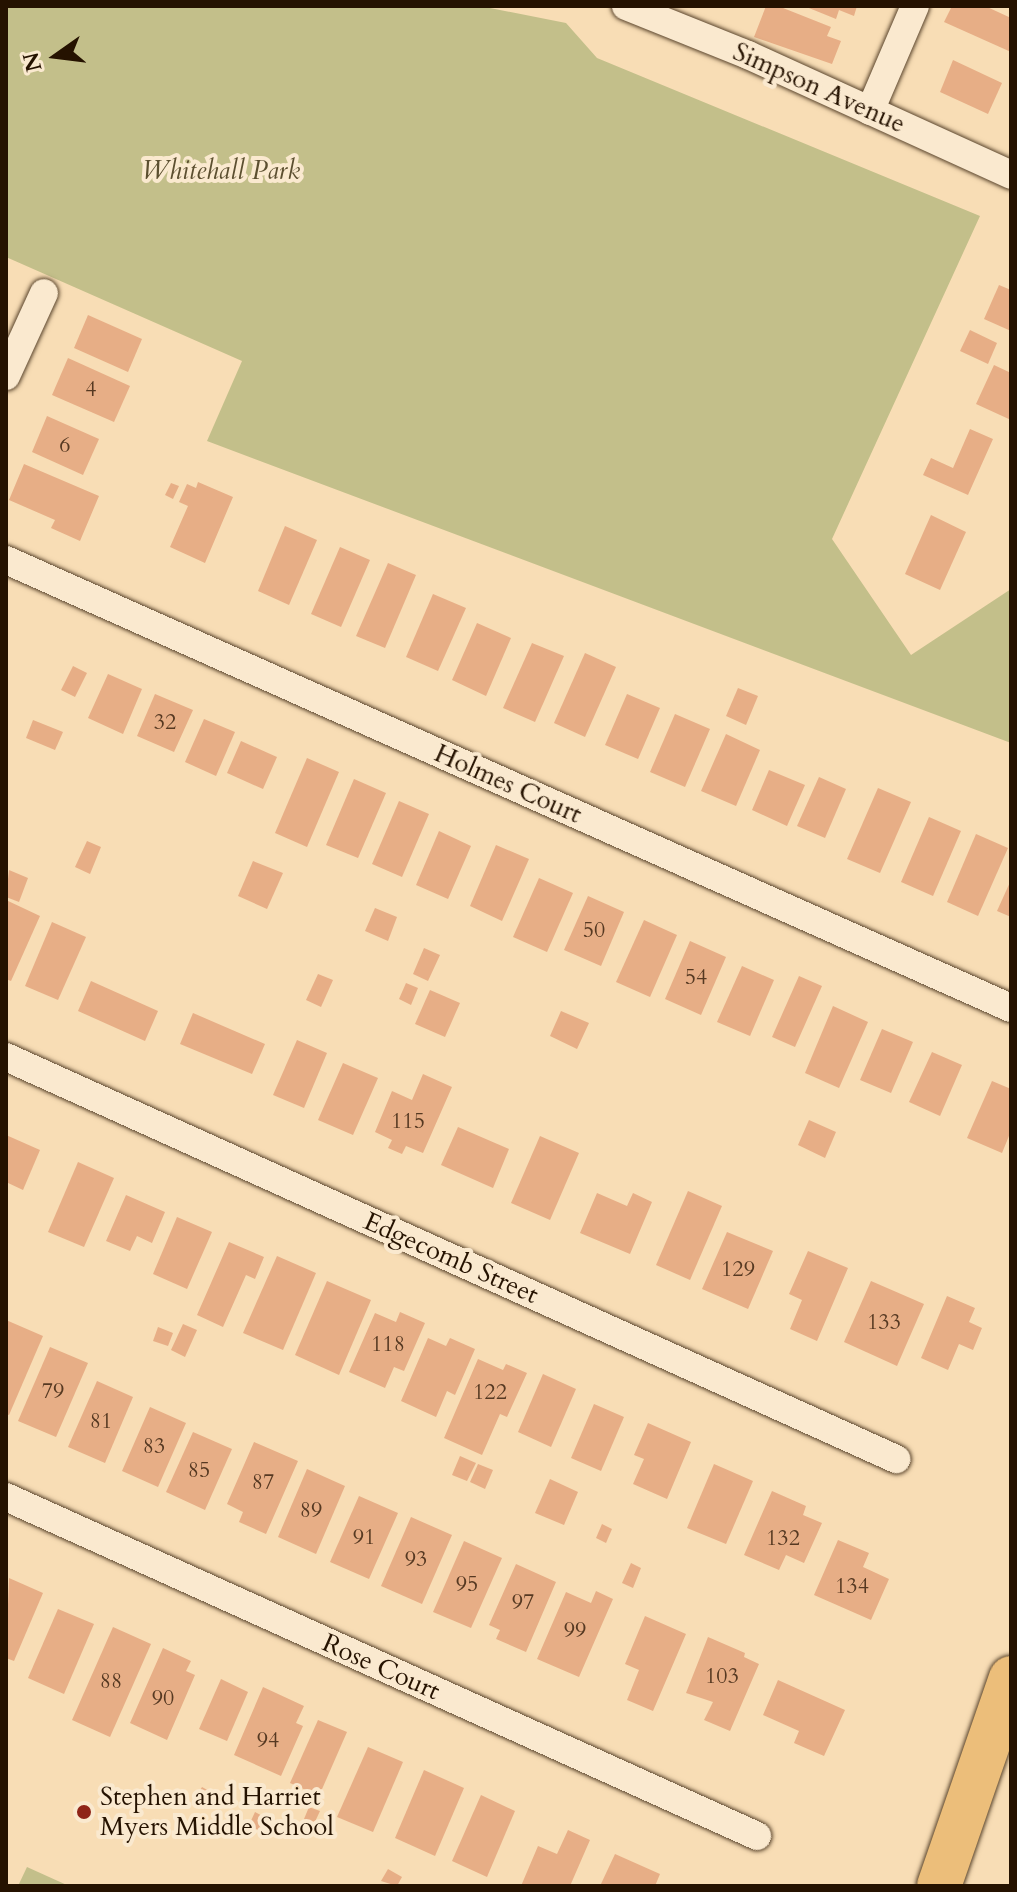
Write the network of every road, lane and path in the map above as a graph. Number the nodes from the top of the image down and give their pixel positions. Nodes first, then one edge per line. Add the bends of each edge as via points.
1 (626, 6) edge
2 (915, 6) edge
3 (870, 111) junction
4 (1011, 175) edge
5 (44, 293) dead end
6 (6, 376) edge
7 (6, 560) edge
8 (1011, 1008) edge
9 (6, 1057) edge
10 (896, 1459) dead end
11 (6, 1497) edge
12 (1011, 1678) edge
13 (757, 1836) dead end
14 (939, 1886) edge

1 - 3 street, Simpson Avenue
2 - 3 street
3 - 4 street, Simpson Avenue
5 - 6 street
7 - 8 street, Holmes Court
9 - 10 street, Edgecomb Street
11 - 13 street, Rose Court
12 - 14 highway

